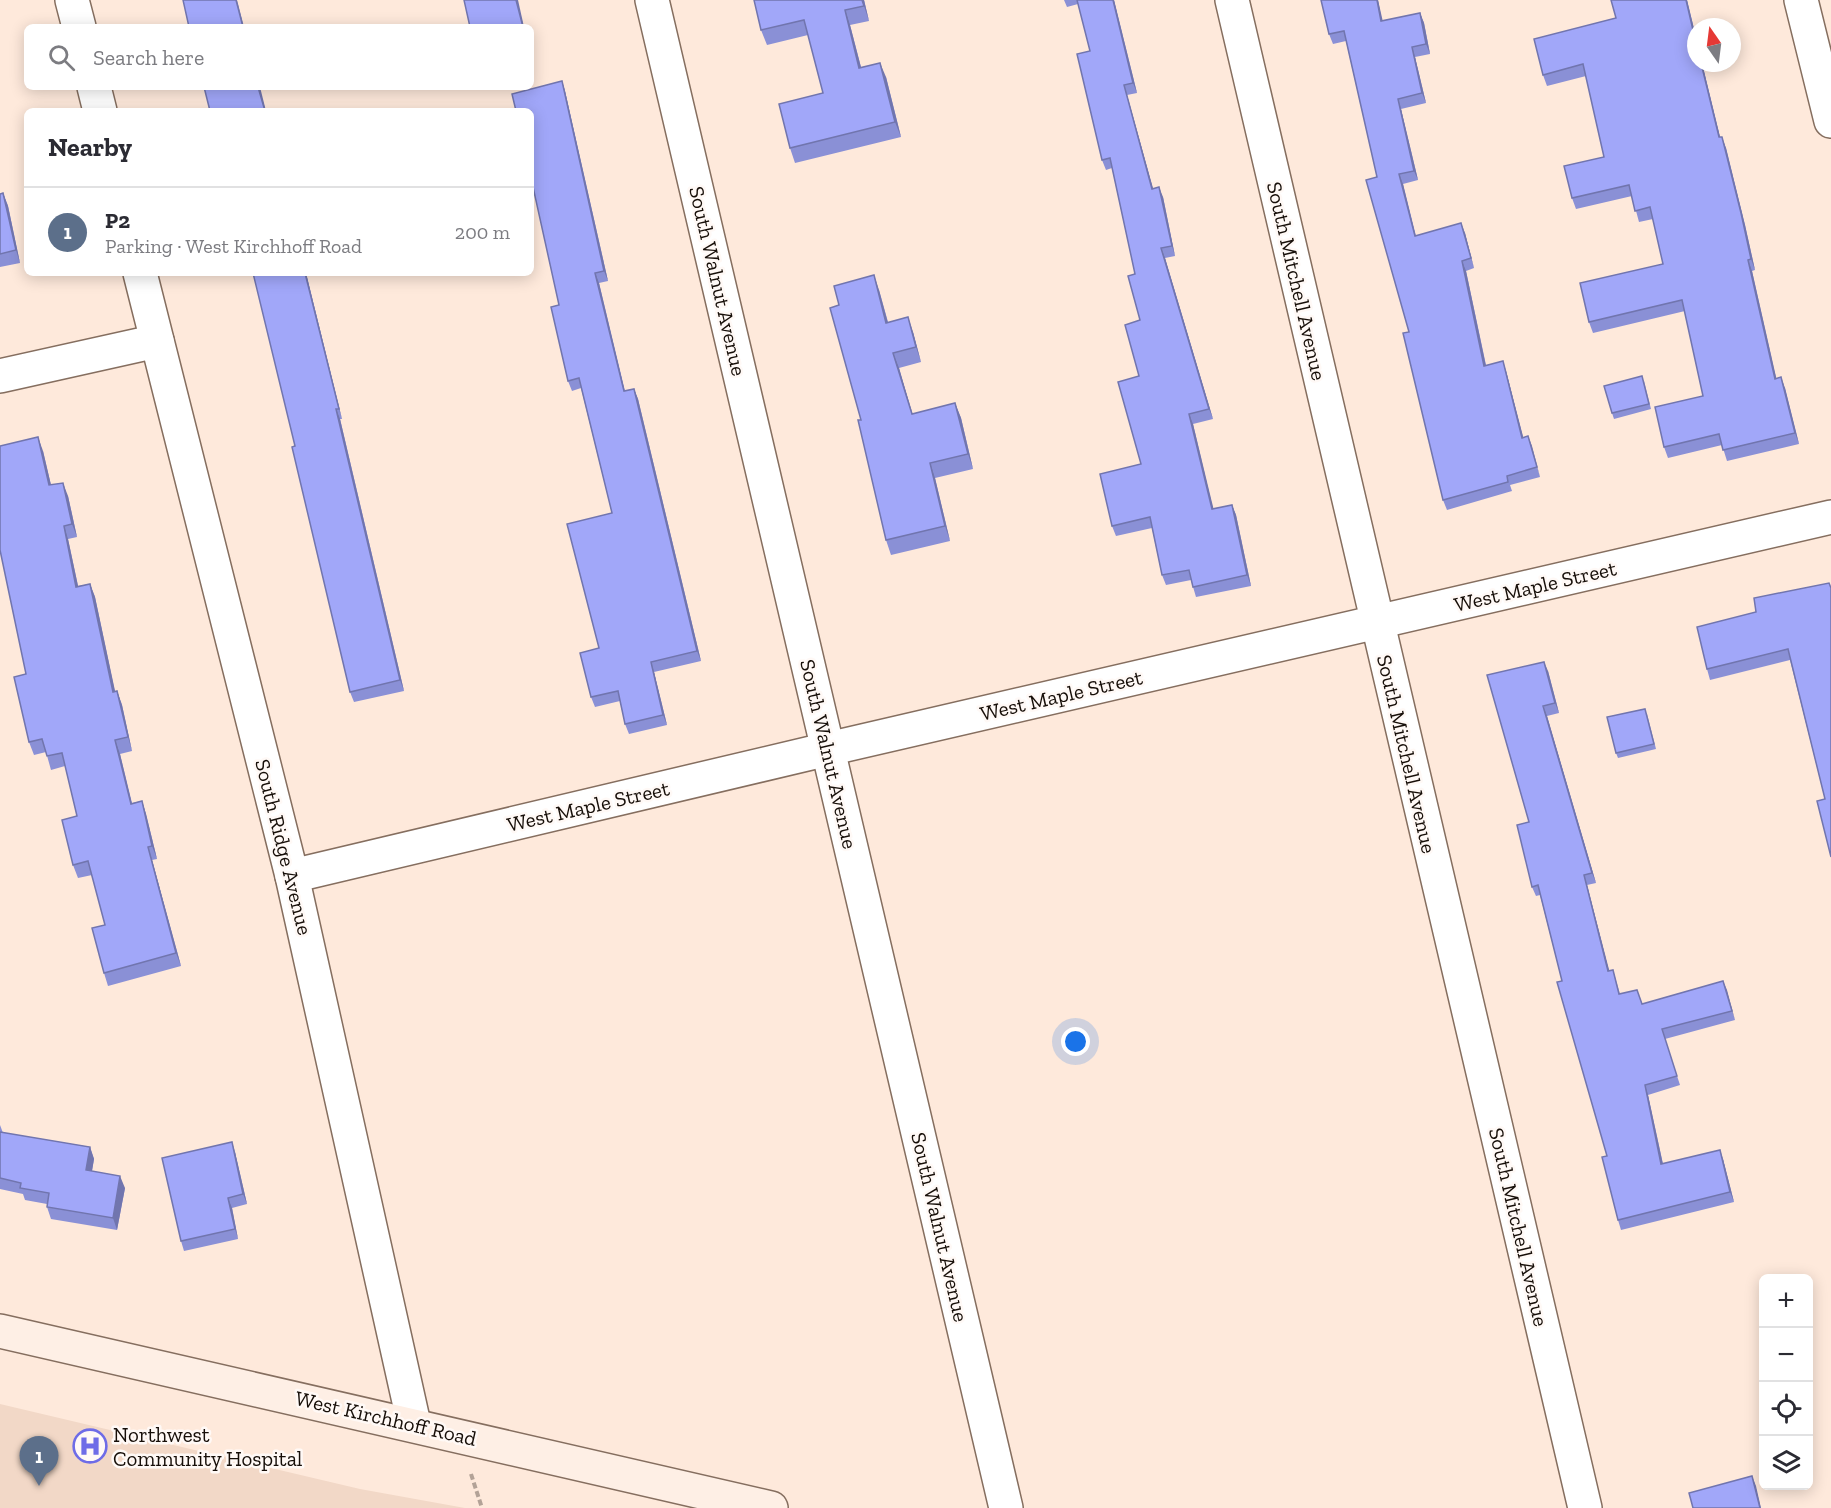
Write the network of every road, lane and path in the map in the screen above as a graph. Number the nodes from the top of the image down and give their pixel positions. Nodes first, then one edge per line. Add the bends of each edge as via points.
1 (72, 0) edge
2 (652, 0) edge
3 (1232, 0) edge
4 (1801, 0) edge
5 (78, 24) edge
6 (95, 90) edge
7 (99, 108) edge
8 (1831, 122) edge
9 (141, 276) edge
10 (157, 341) junction
11 (0, 376) edge
12 (1831, 517) edge
13 (1376, 623) junction
14 (828, 749) junction
15 (292, 876) junction
16 (0, 1331) edge
17 (414, 1424) junction
18 (771, 1508) edge
19 (1006, 1508) edge
20 (1585, 1508) edge

1 - 5 street
2 - 14 street, South Walnut Avenue
3 - 13 street, South Mitchell Avenue
4 - 8 street
6 - 7 street
9 - 10 street, South Ridge Avenue
10 - 11 street
10 - 15 street, South Ridge Avenue
12 - 13 street, West Maple Street
13 - 14 street, West Maple Street
13 - 20 street, South Mitchell Avenue
14 - 15 street, West Maple Street
14 - 19 street, South Walnut Avenue
15 - 17 street, South Ridge Avenue
16 - 17 main road, West Kirchhoff Road
17 - 18 main road, West Kirchhoff Road

